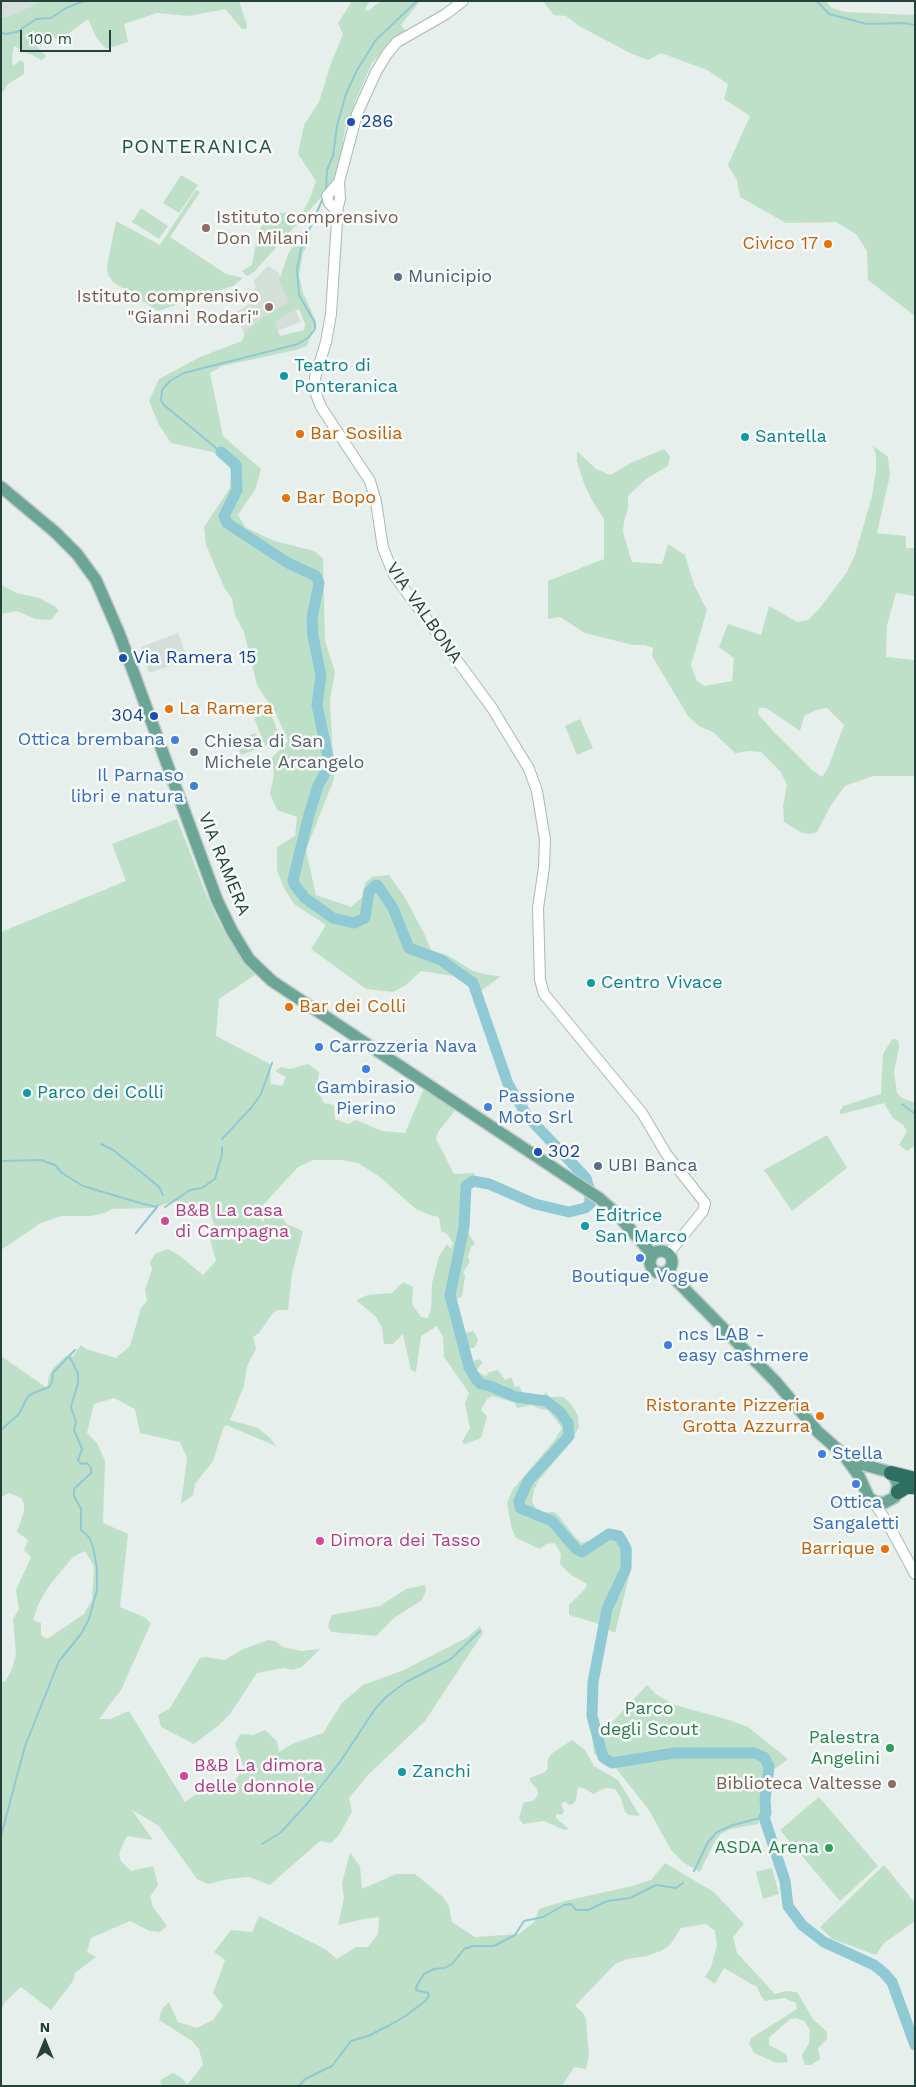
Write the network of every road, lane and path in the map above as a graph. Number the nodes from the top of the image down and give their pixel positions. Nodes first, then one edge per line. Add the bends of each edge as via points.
1 (463, 1) edge
2 (1, 487) edge
3 (668, 1254) junction
4 (653, 1255) junction
5 (667, 1271) junction
6 (843, 1454) junction
7 (886, 1471) junction
8 (915, 1479) edge
9 (865, 1487) junction
10 (915, 1487) edge
11 (895, 1496) junction
12 (873, 1501) junction
13 (887, 1522) junction
14 (915, 1574) edge

1 - 3 street, VIA VALBONA via 397,42 376,72 357,114 338,182 330,314 315,378 316,394 321,407 370,481 383,548 394,575 492,708 529,769 537,791 545,840 538,897 540,980 544,994 642,1113 667,1155 704,1204 703,1211
2 - 4 main road, VIA RAMERA via 55,532 81,558 96,580 113,617 217,900 249,959 272,981 599,1198
3 - 4 main road via 660,1251
3 - 5 main road via 672,1262
4 - 5 main road via 650,1263 653,1270 659,1273
5 - 6 main road via 776,1382 818,1432
6 - 7 main road via 856,1462
6 - 9 main road
7 - 8 highway
7 - 9 main road via 868,1477
7 - 11 main road via 898,1481
9 - 12 main road
10 - 11 highway via 906,1487
11 - 12 main road via 884,1503
11 - 13 street
12 - 13 street
13 - 14 street

